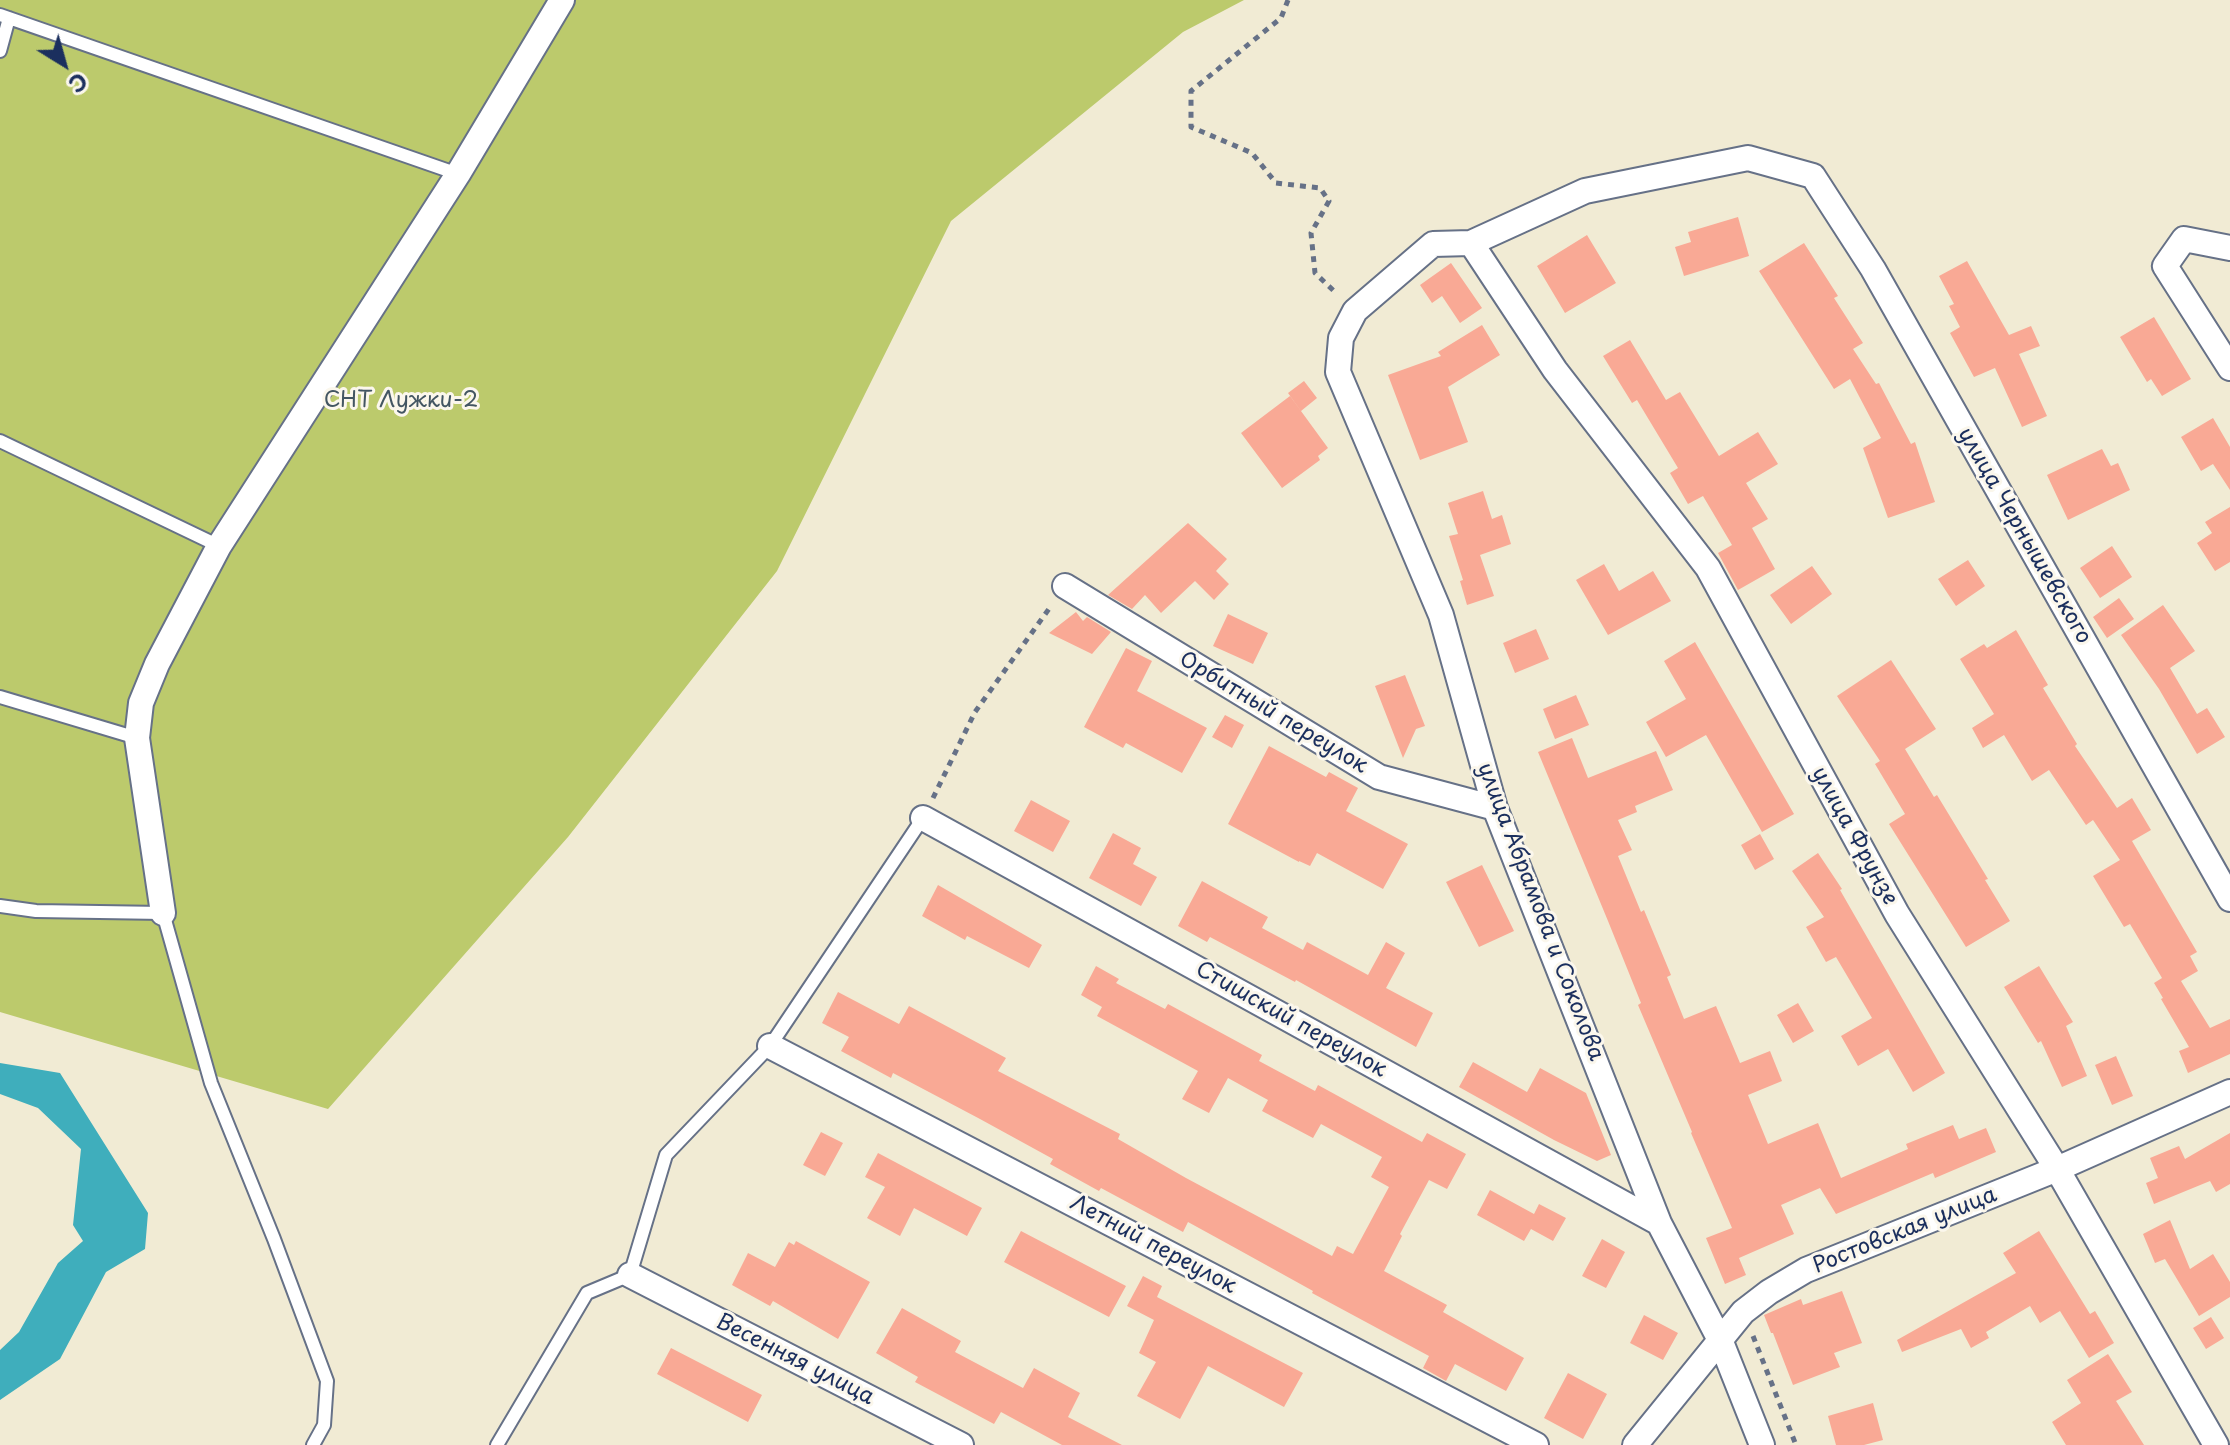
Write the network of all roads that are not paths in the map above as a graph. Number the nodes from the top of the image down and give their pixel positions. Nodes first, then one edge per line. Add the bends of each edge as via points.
1 (562, 0) edge
2 (4, 16) edge
3 (0, 51) edge
4 (458, 174) junction
5 (1471, 243) junction
6 (2230, 248) edge
7 (2230, 368) edge
8 (0, 441) edge
9 (219, 546) junction
10 (1065, 586) road end
11 (0, 697) edge
12 (137, 738) junction
13 (1495, 808) junction
14 (923, 818) joint
15 (2230, 899) edge
16 (0, 906) edge
17 (163, 913) junction
18 (770, 1046) junction
19 (2230, 1092) edge
20 (2057, 1169) junction
21 (1659, 1223) junction
22 (630, 1275) junction
23 (1721, 1342) junction
24 (313, 1445) edge
25 (497, 1445) edge
26 (961, 1445) edge
27 (1536, 1445) edge
28 (1635, 1445) edge
29 (1762, 1445) edge
30 (2216, 1445) edge

1 - 4 street
2 - 3 lane
2 - 4 lane
4 - 9 street
5 - 13 street, улица Абрамова и Соколова via 1433,244 1355,311 1341,338 1338,372 1441,615
5 - 15 street, улица Чернышевского via 1585,191 1748,158 1813,176 1873,269
5 - 20 street, улица Фрунзе via 1555,370 1708,568 1897,914
6 - 7 street via 2184,239 2165,266
8 - 9 lane
9 - 12 street via 151,677
10 - 13 street, Орбитный переулок via 1379,777
11 - 12 lane
12 - 17 street
13 - 21 street, улица Абрамова и Соколова
14 - 18 lane
14 - 21 street, Стишский переулок
16 - 17 lane
17 - 24 lane via 211,1083 327,1381 324,1425
18 - 22 lane via 666,1155
18 - 27 street, Летний переулок
19 - 20 street, Ростовская улица
20 - 23 street, Ростовская улица via 1806,1270 1743,1312
20 - 30 street, улица Фрунзе
21 - 23 street, улица Абрамова и Соколова
22 - 25 lane via 587,1293
22 - 26 street, Весенняя улица
23 - 28 street, Ростовская улица
23 - 29 street, улица Абрамова и Соколова

